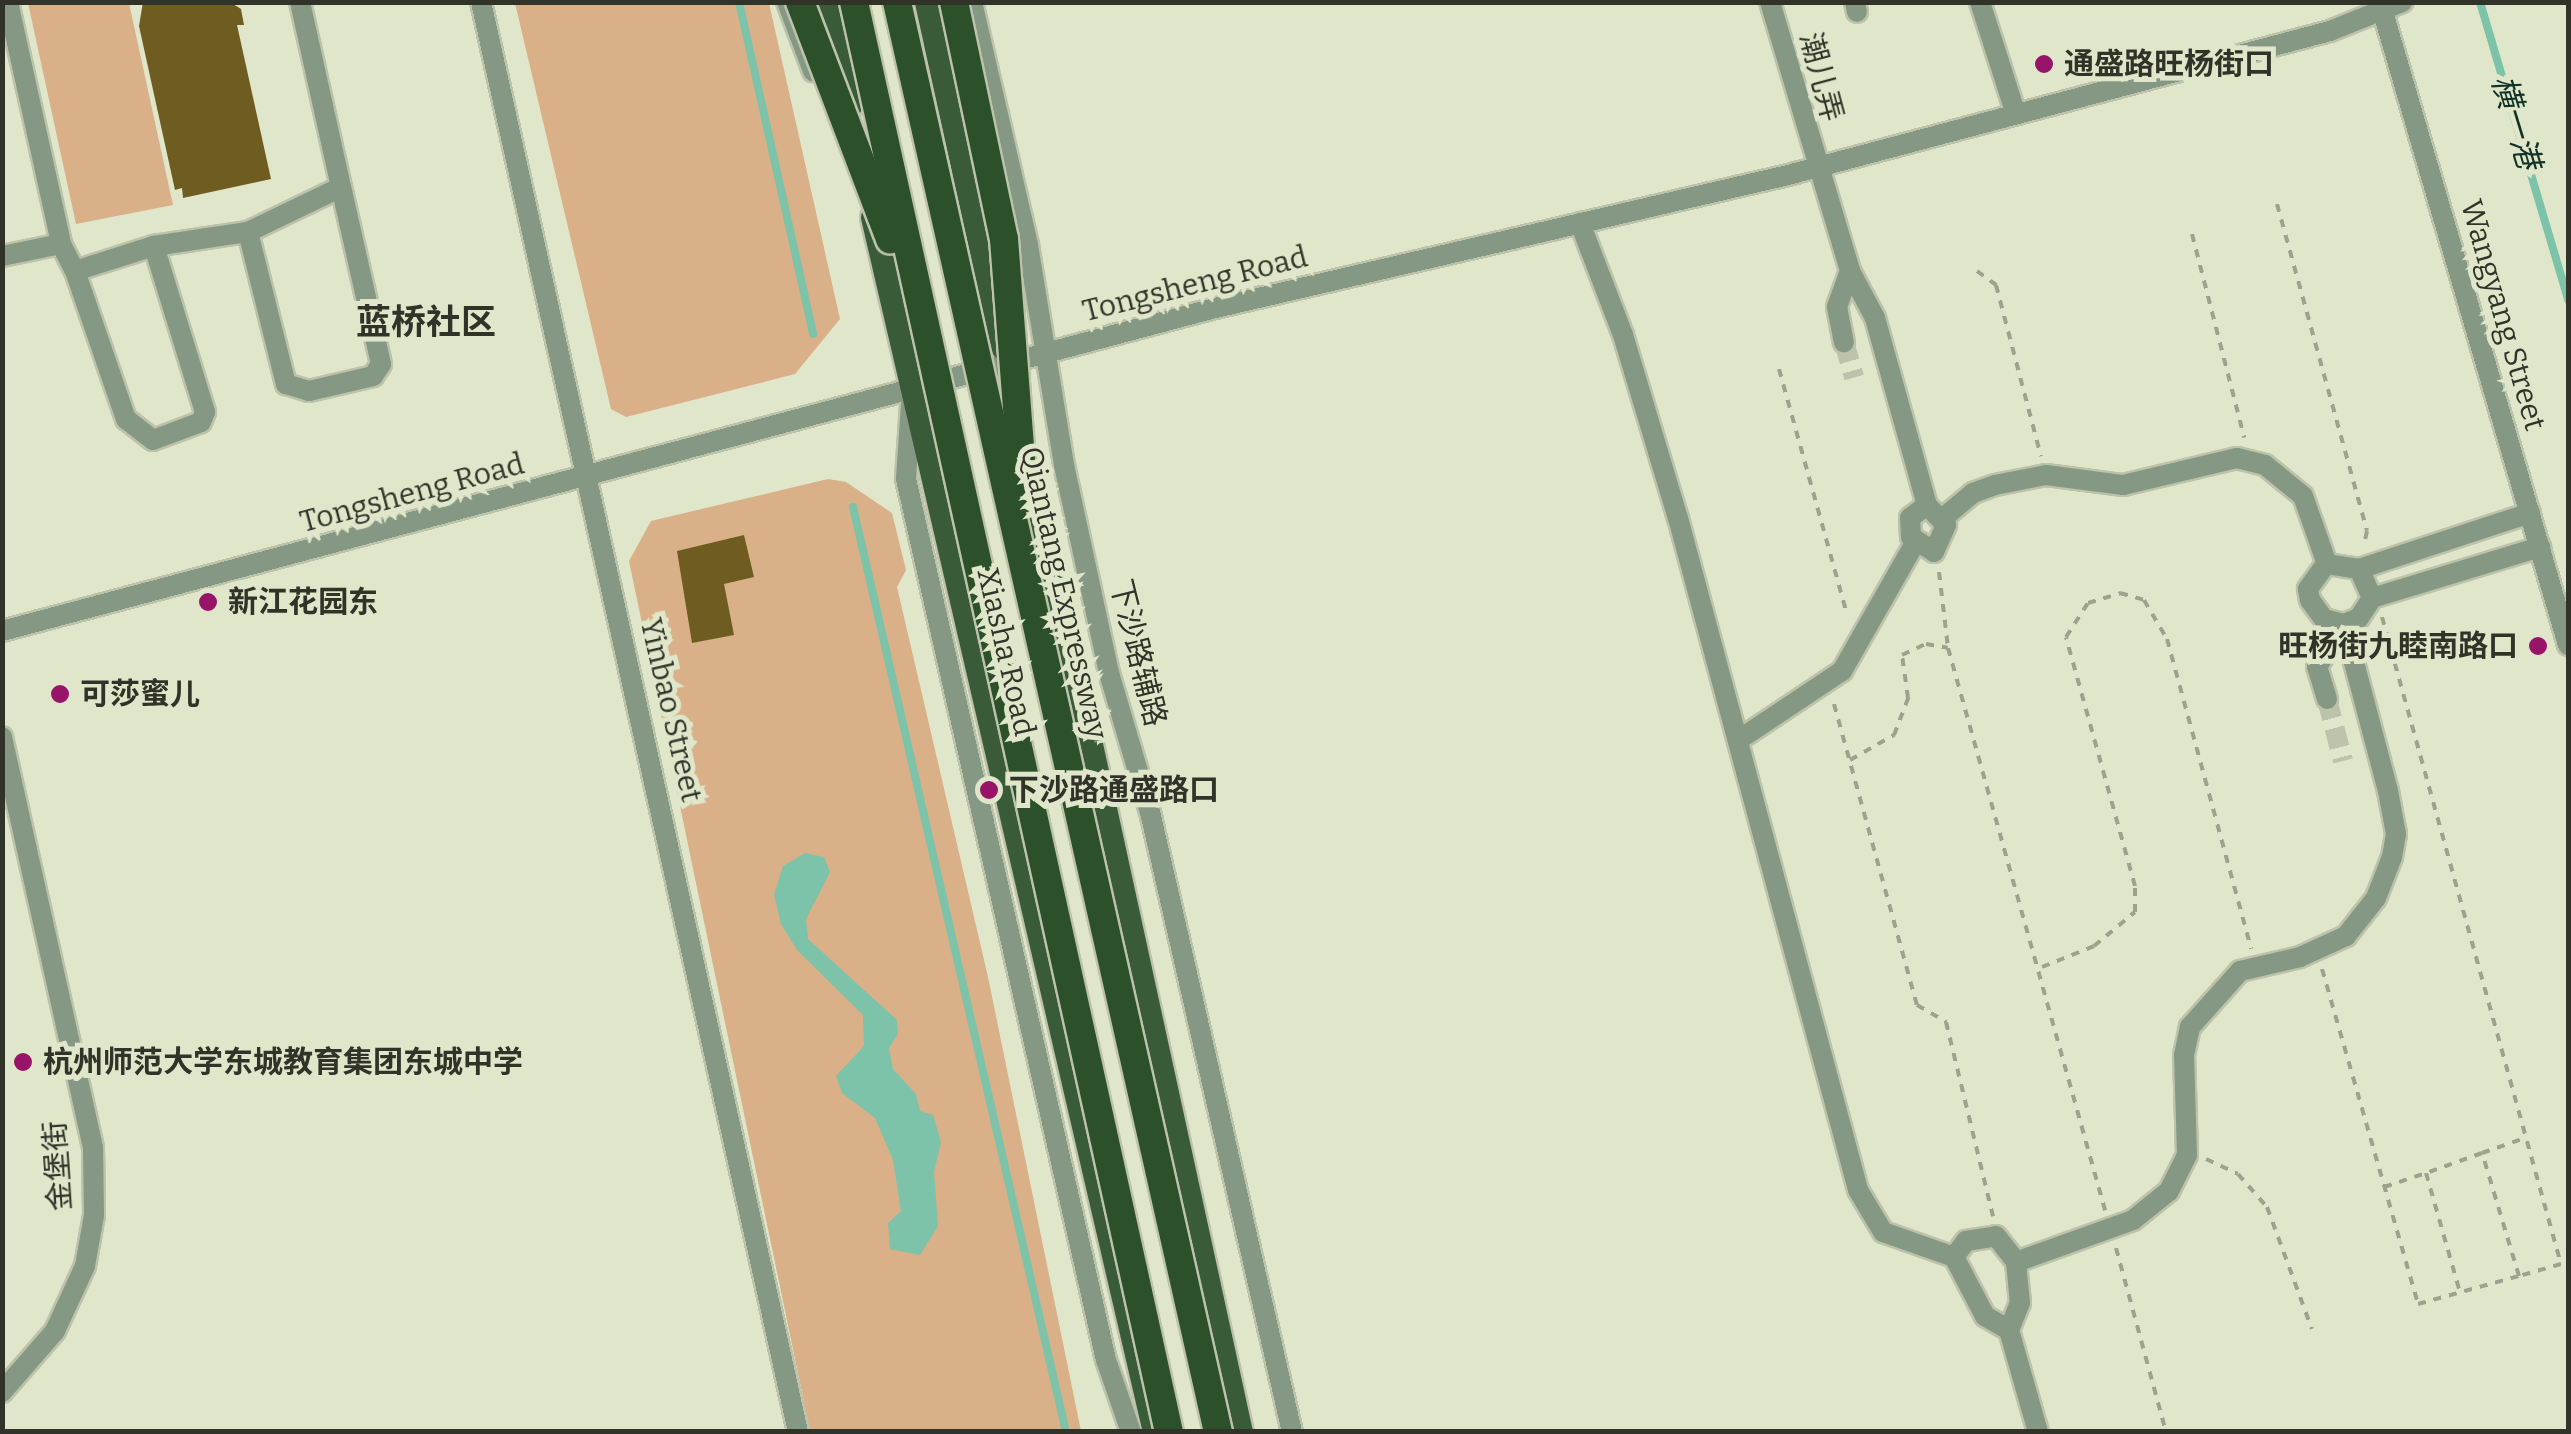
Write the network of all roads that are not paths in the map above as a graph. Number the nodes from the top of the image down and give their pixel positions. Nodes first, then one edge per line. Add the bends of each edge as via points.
1 (8, 2) edge
2 (300, 2) edge
3 (481, 2) edge
4 (787, 2) edge
5 (800, 2) edge
6 (826, 2) edge
7 (854, 2) edge
8 (897, 2) edge
9 (927, 2) edge
10 (954, 2) edge
11 (972, 2) edge
12 (1770, 2) edge
13 (1980, 2) edge
14 (2402, 2) edge
15 (2381, 8) edge
16 (2015, 112) junction
17 (1815, 168) junction
18 (341, 187) junction
19 (869, 198) junction
20 (1580, 224) junction
21 (248, 232) junction
22 (60, 244) junction
23 (154, 246) junction
24 (2, 256) edge
25 (75, 271) junction
26 (1850, 271) junction
27 (917, 305) junction
28 (1844, 342) tunnel mouth
29 (1049, 353) junction
30 (1007, 364) junction
31 (912, 393) junction
32 (588, 478) junction
33 (1935, 512) junction
34 (2530, 513) junction
35 (1925, 547) junction
36 (2540, 547) junction
37 (2327, 564) junction
38 (2360, 568) junction
39 (1030, 590) junction
40 (2372, 598) junction
41 (2344, 624) junction
42 (2, 630) edge
43 (2568, 645) edge
44 (2327, 698) tunnel mouth
45 (2, 737) edge
46 (1740, 739) junction
47 (1954, 1257) junction
48 (2016, 1262) junction
49 (2009, 1330) junction
50 (2, 1392) edge
51 (798, 1432) edge
52 (1131, 1432) edge
53 (1154, 1432) edge
54 (1169, 1432) edge
55 (1218, 1432) edge
56 (1240, 1432) edge
57 (1292, 1432) edge
58 (2038, 1432) edge

1 - 22 street
2 - 18 street
3 - 32 street, Yinbao Street
4 - 19 street
5 - 27 highway, bridge
6 - 19 main road, Xiasha Road
7 - 27 highway, bridge
8 - 39 highway, Qiantang Expressway, bridge
9 - 30 main road, Xiasha Road
10 - 39 highway, bridge via 1004,238
11 - 29 street, 下沙路辅路
12 - 17 street, 潮儿弄
13 - 16 street
14 - 15 street, Tongsheng Road
15 - 16 street, Tongsheng Road
15 - 34 street, Wangyang Street
16 - 17 street, Tongsheng Road
17 - 20 street, Tongsheng Road
17 - 26 street, 潮儿弄
18 - 21 street
18 - 21 street via 381,364 373,376 309,392 286,384
19 - 31 main road, Xiasha Road
20 - 29 street, Tongsheng Road
20 - 46 street via 1623,335
21 - 23 street
22 - 24 street
22 - 25 street
23 - 25 street
23 - 25 street via 205,412 201,422 153,440 126,419
26 - 28 street via 1837,306
26 - 33 street, 潮儿弄 via 1876,318
27 - 54 highway, bridge
29 - 30 street, Tongsheng Road
29 - 57 street, 下沙路辅路 via 1064,465 1109,673 1150,812
30 - 31 street, Tongsheng Road
30 - 56 main road, Xiasha Road
31 - 32 street, Tongsheng Road
31 - 52 street via 906,479 1106,1360
31 - 53 main road, Xiasha Road
32 - 42 street, Tongsheng Road
32 - 51 street, Yinbao Street
33 - 35 street via 1946,535
33 - 35 street via 1910,518
33 - 37 street via 1973,493 2046,475 2123,485 2184,466 2250,461 2303,496
34 - 36 street, Wangyang Street
34 - 38 street
35 - 46 street via 1828,682
36 - 40 street
36 - 43 street, Wangyang Street
37 - 38 street
37 - 41 street via 2308,589 2310,600 2324,619
38 - 40 street
39 - 55 highway, Qiantang Expressway, bridge
40 - 41 street via 2359,618
41 - 44 street via 2317,666
41 - 48 street via 2396,834 2376,898 2346,936 2240,971 2190,1027 2184,1055 2187,1156 2169,1190 2133,1220
45 - 50 street, 金堡街 via 93,1148 94,1216 85,1266 56,1331
46 - 47 street via 1858,1190 1883,1232
47 - 48 street via 1966,1241 1996,1236
47 - 49 street via 1985,1316
48 - 49 street via 2020,1303
49 - 58 street

